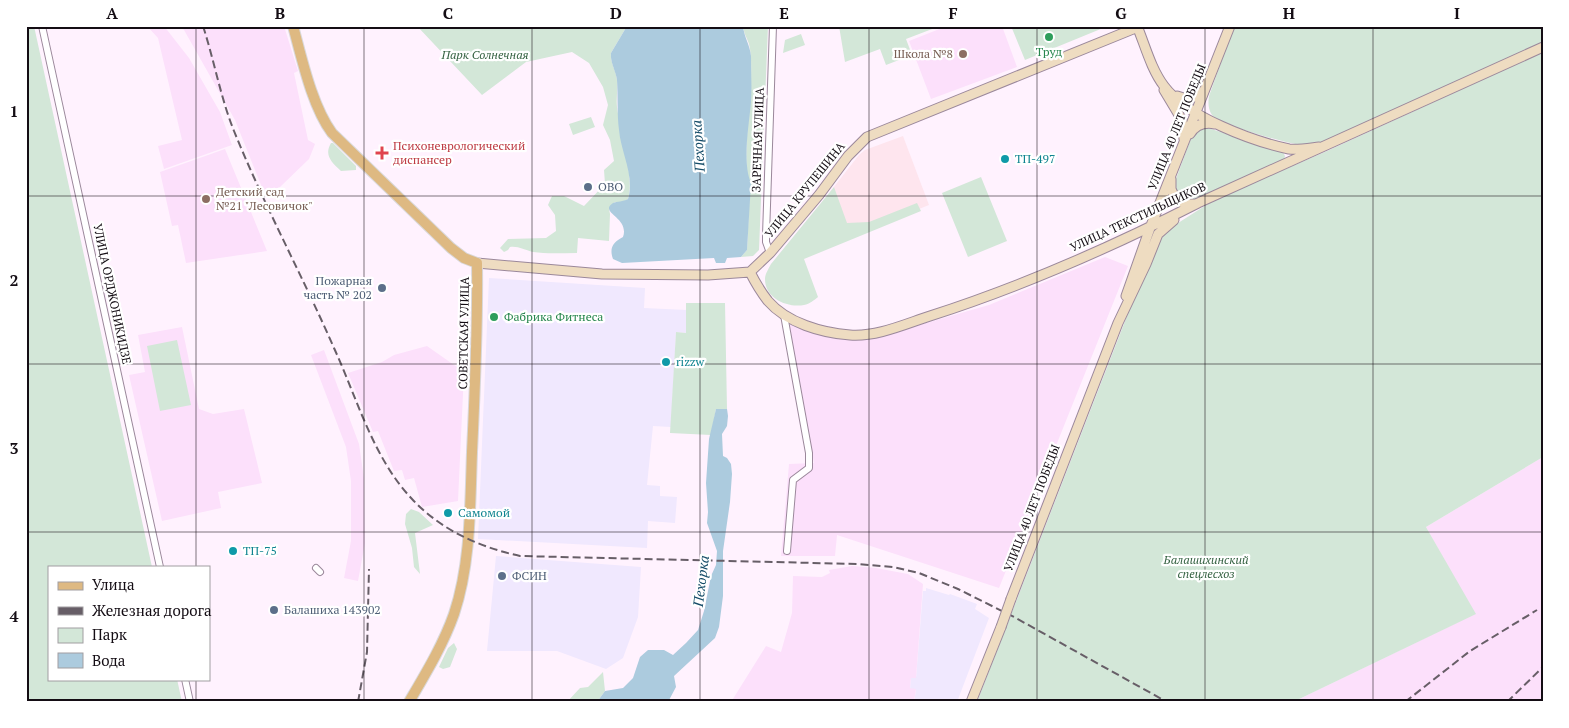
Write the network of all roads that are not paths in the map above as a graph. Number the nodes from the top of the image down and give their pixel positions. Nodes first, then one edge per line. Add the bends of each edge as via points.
1 (42, 26) edge
2 (293, 26) edge
3 (773, 26) edge
4 (1230, 26) edge
5 (1137, 27) edge
6 (1543, 47) edge
7 (1160, 80) junction
8 (1208, 84) junction
9 (1170, 93) junction
10 (1197, 112) junction
11 (1218, 125) junction
12 (1183, 147) junction
13 (1325, 147) junction
14 (1291, 149) junction
15 (1288, 164) junction
16 (1172, 174) junction
17 (1198, 203) junction
18 (1150, 228) junction
19 (1125, 239) junction
20 (770, 253) junction
21 (477, 263) junction
22 (1134, 271) junction
23 (750, 272) junction
24 (784, 315) junction
25 (1118, 323) junction
26 (787, 551) dead end
27 (160, 566) edge
28 (185, 680) edge
29 (190, 702) edge
30 (409, 702) edge
31 (971, 702) edge

1 - 27 street, УЛИЦА ОРДЖОНИКИДЗЕ
2 - 21 main road, СОВЕТСКАЯ УЛИЦА via 320,113 328,128 451,248
3 - 20 street, ЗАРЕЧНАЯ УЛИЦА via 766,225
4 - 8 street, УЛИЦА 40 ЛЕТ ПОБЕДЫ
5 - 7 street
5 - 20 street, УЛИЦА КРУПЕШИНА via 867,137
6 - 13 street, УЛИЦА ТЕКСТИЛЬЩИКОВ
7 - 9 street
7 - 12 street via 1182,120
8 - 9 street via 1201,94 1193,98 1181,98
8 - 10 street, УЛИЦА 40 ЛЕТ ПОБЕДЫ
8 - 11 street via 1205,107
9 - 10 street
10 - 11 street
10 - 12 street, УЛИЦА 40 ЛЕТ ПОБЕДЫ
11 - 12 street via 1206,123 1197,126
11 - 14 street
12 - 16 street, УЛИЦА 40 ЛЕТ ПОБЕДЫ
13 - 14 street
13 - 15 street, УЛИЦА ТЕКСТИЛЬЩИКОВ
14 - 15 street via 1294,158
15 - 17 street, УЛИЦА ТЕКСТИЛЬЩИКОВ
16 - 17 street via 1171,184 1176,200 1185,204
16 - 18 street, УЛИЦА 40 ЛЕТ ПОБЕДЫ
17 - 18 street, УЛИЦА ТЕКСТИЛЬЩИКОВ
17 - 25 street, УЛИЦА 40 ЛЕТ ПОБЕДЫ via 1158,234
18 - 19 street, УЛИЦА ТЕКСТИЛЬЩИКОВ
18 - 22 street, УЛИЦА 40 ЛЕТ ПОБЕДЫ
19 - 22 street via 1137,251
19 - 24 street, УЛИЦА ТЕКСТИЛЬЩИКОВ via 987,298 884,331 852,335 827,332
20 - 23 street, УЛИЦА КРУПЕШИНА
21 - 23 street via 602,274
21 - 30 main road, СОВЕТСКАЯ УЛИЦА via 471,489 463,574 440,648
22 - 25 street, УЛИЦА 40 ЛЕТ ПОБЕДЫ
23 - 24 street, УЛИЦА ТЕКСТИЛЬЩИКОВ via 769,302
24 - 26 street via 809,453 809,468 793,480
25 - 31 street, УЛИЦА 40 ЛЕТ ПОБЕДЫ, bridge
28 - 29 street

